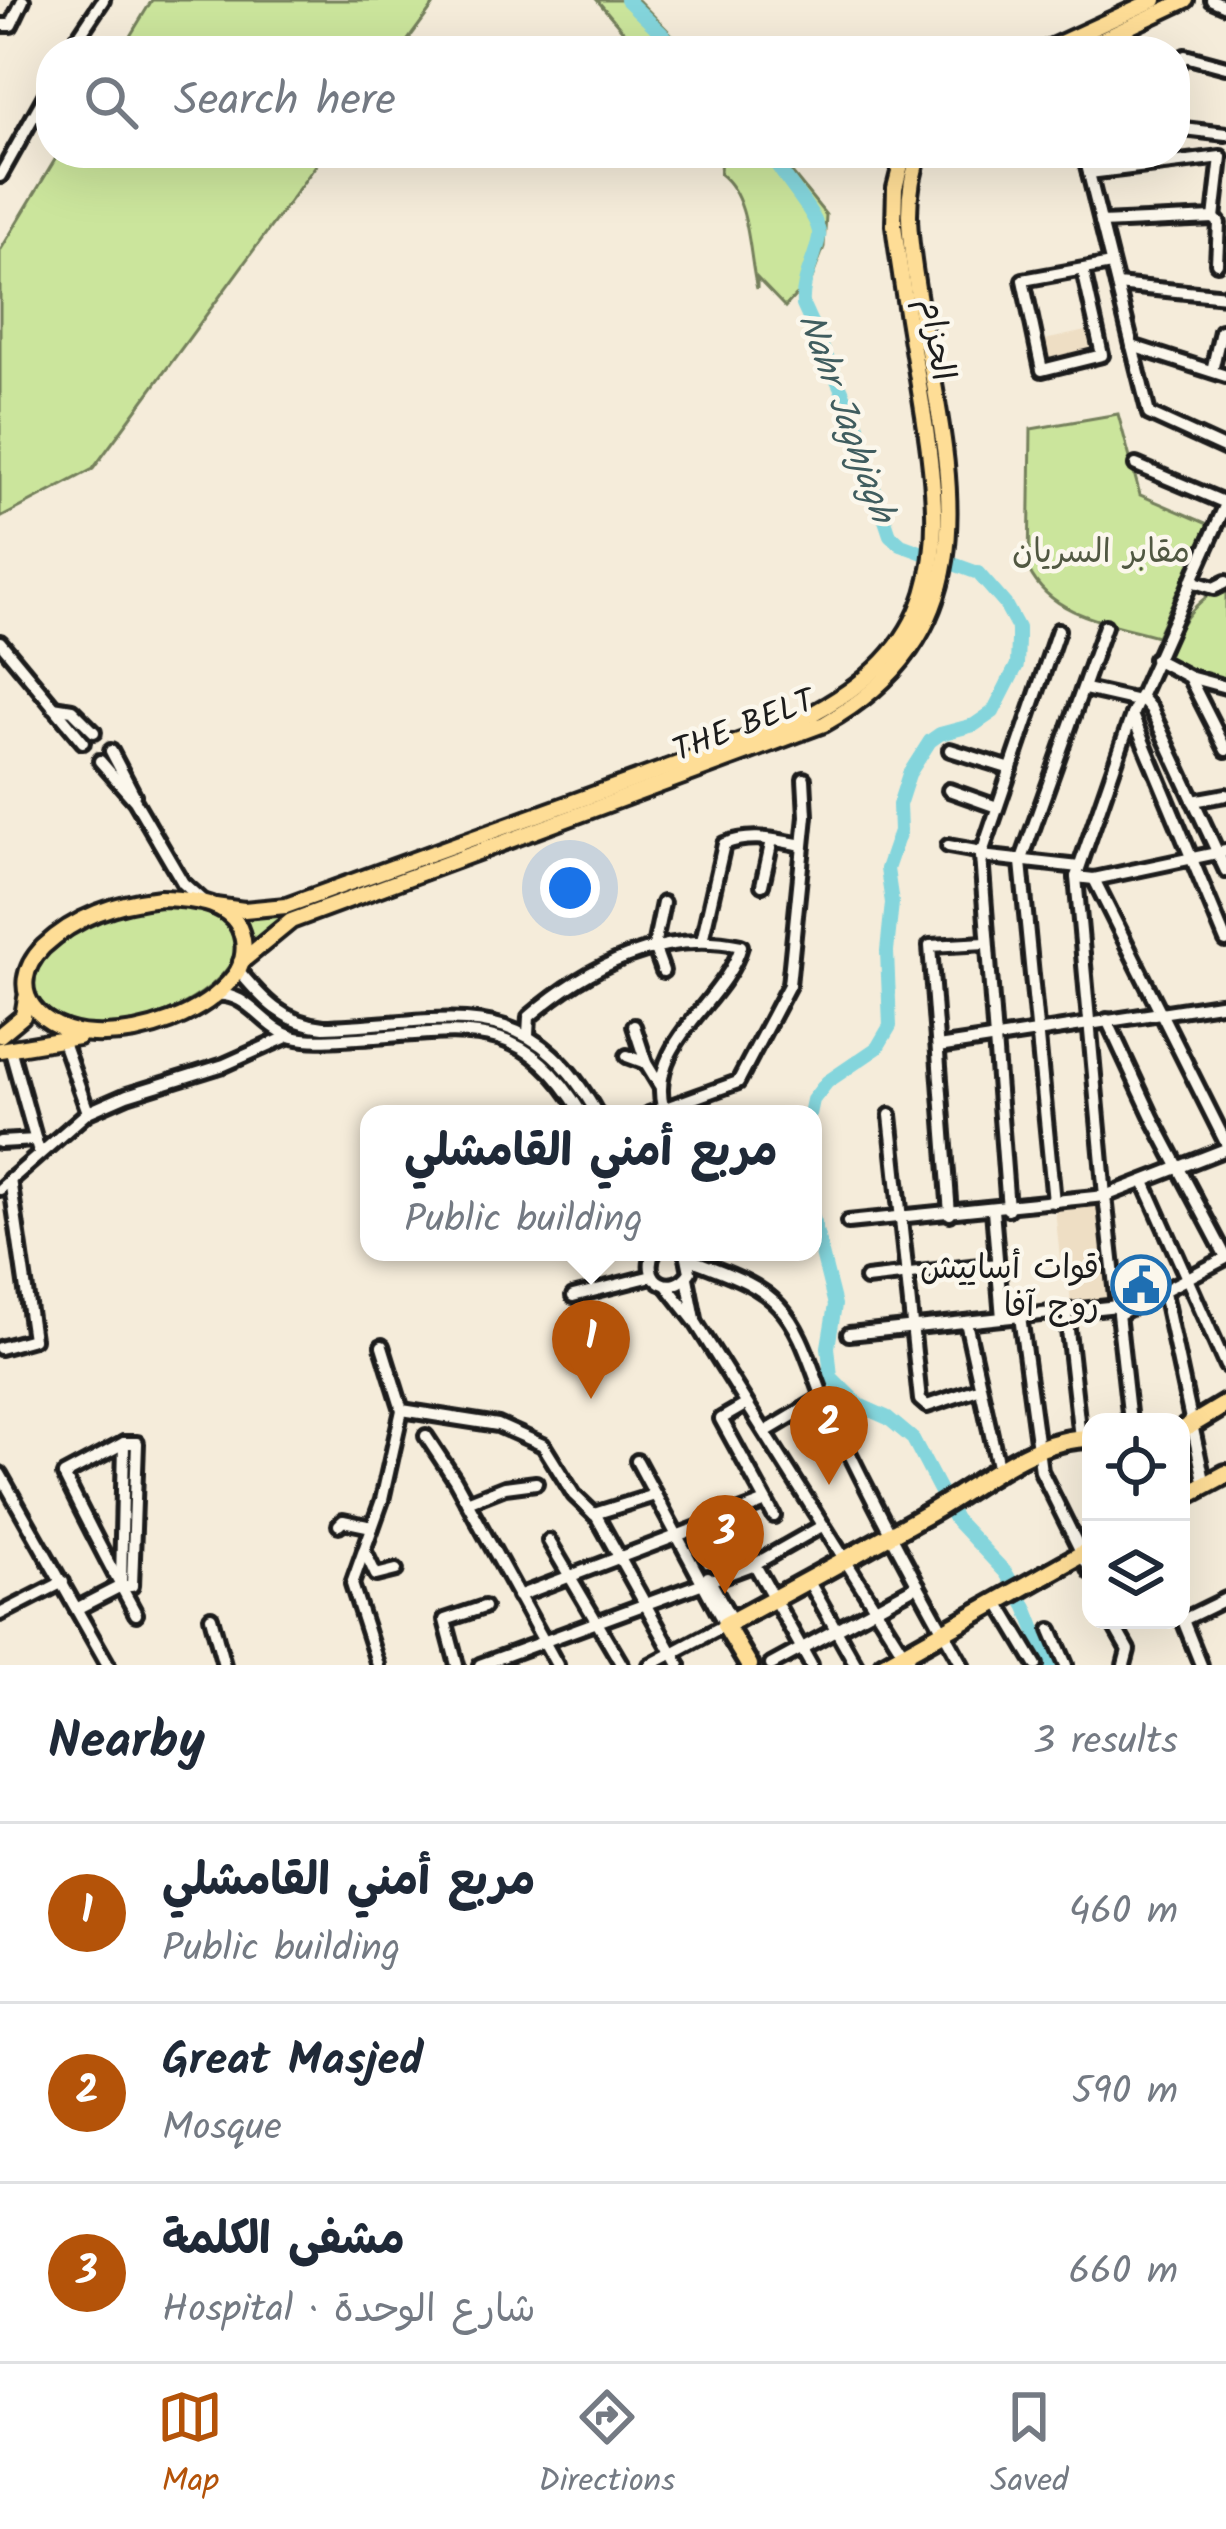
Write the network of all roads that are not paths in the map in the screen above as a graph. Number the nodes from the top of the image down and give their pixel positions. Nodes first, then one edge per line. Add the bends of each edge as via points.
1 (23, 0) edge
2 (1154, 0) edge
3 (1186, 0) edge
4 (1212, 0) edge
5 (101, 1) edge
6 (1226, 6) edge
7 (0, 25) edge
8 (79, 36) edge
9 (1078, 36) edge
10 (1110, 36) edge
11 (1190, 57) edge
12 (1226, 67) edge
13 (36, 112) edge
14 (1190, 130) edge
15 (1226, 134) edge
16 (1224, 151) edge
17 (1190, 156) edge
18 (900, 168) edge
19 (915, 168) edge
20 (1088, 168) edge
21 (1115, 168) edge
22 (1089, 172) junction
23 (0, 176) edge
24 (1222, 192) edge
25 (1214, 218) junction
26 (1101, 223) junction
27 (1217, 262) dead end
28 (1112, 264) junction
29 (1083, 270) junction
30 (1117, 286) junction
31 (1226, 296) edge
32 (1221, 331) dead end
33 (1132, 346) junction
34 (1213, 370) junction
35 (1226, 376) edge
36 (1226, 449) edge
37 (1136, 464) dead end
38 (1226, 503) edge
39 (944, 534) junction
40 (939, 566) junction
41 (1192, 581) junction
42 (1226, 582) edge
43 (1105, 626) dead end
44 (1058, 630) dead end
45 (0, 642) edge
46 (1156, 659) junction
47 (1189, 677) junction
48 (1226, 687) edge
49 (1084, 689) junction
50 (1139, 699) junction
51 (50, 706) junction
52 (1132, 715) junction
53 (94, 732) tunnel mouth
54 (83, 742) tunnel mouth
55 (950, 749) dead end
56 (1226, 750) edge
57 (111, 751) tunnel mouth
58 (100, 761) tunnel mouth
59 (1010, 769) junction
60 (804, 779) dead end
61 (949, 790) dead end
62 (1226, 795) edge
63 (1193, 801) junction
64 (998, 807) junction
65 (140, 809) junction
66 (772, 840) junction
67 (803, 845) junction
68 (948, 847) dead end
69 (1222, 852) edge
70 (981, 854) junction
71 (1194, 859) junction
72 (1021, 862) junction
73 (1226, 871) edge
74 (1078, 872) junction
75 (177, 874) junction
76 (1094, 879) junction
77 (763, 885) dead end
78 (153, 899) junction
79 (663, 903) dead end
80 (210, 904) junction
81 (702, 941) junction
82 (1226, 941) edge
83 (986, 943) junction
84 (654, 946) junction
85 (240, 966) junction
86 (663, 971) dead end
87 (212, 996) junction
88 (26, 998) junction
89 (1226, 1003) edge
90 (1160, 1014) junction
91 (1107, 1020) junction
92 (634, 1026) dead end
93 (1089, 1026) junction
94 (116, 1034) junction
95 (528, 1034) junction
96 (1036, 1034) junction
97 (289, 1035) junction
98 (62, 1039) junction
99 (993, 1040) junction
100 (3, 1044) edge
101 (938, 1047) junction
102 (627, 1056) dead end
103 (646, 1064) junction
104 (660, 1086) junction
105 (575, 1105) edge
106 (591, 1105) edge
107 (663, 1105) edge
108 (666, 1105) edge
109 (88, 1112) junction
110 (890, 1114) dead end
111 (0, 1142) edge
112 (38, 1146) junction
113 (1226, 1146) edge
114 (1179, 1168) junction
115 (5, 1184) edge
116 (1145, 1184) junction
117 (1105, 1196) junction
118 (1054, 1202) junction
119 (1008, 1209) junction
120 (993, 1210) junction
121 (950, 1214) junction
122 (898, 1220) junction
123 (848, 1222) dead end
124 (1226, 1257) edge
125 (650, 1261) edge
126 (688, 1261) edge
127 (699, 1261) edge
128 (998, 1264) junction
129 (904, 1274) junction
130 (652, 1276) junction
131 (687, 1277) junction
132 (866, 1279) dead end
133 (1188, 1280) junction
134 (667, 1286) junction
135 (1164, 1293) junction
136 (573, 1296) dead end
137 (1119, 1310) junction
138 (1066, 1312) junction
139 (1020, 1316) junction
140 (1003, 1318) junction
141 (696, 1322) junction
142 (966, 1322) junction
143 (910, 1328) junction
144 (849, 1334) dead end
145 (382, 1346) dead end
146 (0, 1348) edge
147 (1226, 1366) edge
148 (979, 1389) junction
149 (822, 1398) junction
150 (1226, 1404) edge
151 (745, 1405) junction
152 (402, 1410) junction
153 (1129, 1413) edge
154 (1185, 1413) edge
155 (1082, 1418) edge
156 (1190, 1425) edge
157 (765, 1432) junction
158 (426, 1436) dead end
159 (1190, 1437) edge
160 (1082, 1439) edge
161 (1036, 1449) junction
162 (999, 1472) junction
163 (0, 1474) edge
164 (1226, 1474) edge
165 (536, 1483) dead end
166 (1205, 1485) junction
167 (1190, 1493) edge
168 (5, 1494) edge
169 (656, 1495) junction
170 (467, 1502) junction
171 (766, 1502) junction
172 (594, 1514) junction
173 (728, 1515) junction
174 (774, 1516) dead end
175 (339, 1525) dead end
176 (822, 1526) junction
177 (372, 1527) junction
178 (890, 1534) junction
179 (681, 1535) junction
180 (550, 1540) dead end
181 (1082, 1544) edge
182 (364, 1550) junction
183 (1082, 1553) edge
184 (844, 1559) junction
185 (618, 1560) junction
186 (755, 1564) junction
187 (396, 1570) dead end
188 (572, 1576) junction
189 (706, 1580) junction
190 (808, 1580) junction
191 (63, 1582) junction
192 (918, 1585) junction
193 (121, 1586) junction
194 (518, 1596) junction
195 (774, 1598) junction
196 (1000, 1599) junction
197 (1226, 1599) edge
198 (644, 1606) junction
199 (484, 1607) dead end
200 (78, 1608) junction
201 (874, 1609) junction
202 (1, 1610) edge
203 (136, 1614) dead end
204 (1190, 1615) edge
205 (211, 1616) dead end
206 (729, 1623) junction
207 (599, 1624) junction
208 (1116, 1629) edge
209 (1186, 1629) edge
210 (836, 1630) junction
211 (1051, 1630) dead end
212 (943, 1631) junction
213 (544, 1642) junction
214 (802, 1648) junction
215 (675, 1659) edge
216 (907, 1659) edge
217 (108, 1665) edge
218 (224, 1665) edge
219 (378, 1665) edge
220 (457, 1665) edge
221 (480, 1665) edge
222 (557, 1665) edge
223 (622, 1665) edge
224 (650, 1665) edge
225 (753, 1665) edge
226 (771, 1665) edge
227 (811, 1665) edge
228 (856, 1665) edge
229 (884, 1665) edge
230 (962, 1665) edge
231 (1036, 1665) edge
232 (1066, 1665) edge
233 (1124, 1665) edge
234 (1201, 1665) edge

1 - 7 street via 11,25
2 - 9 main road
3 - 10 main road
4 - 6 street
5 - 8 street
11 - 12 street
13 - 23 street
14 - 15 street
16 - 17 street
16 - 24 street
18 - 39 main road, الحزام via 894,224
19 - 39 main road, THE BELT via 909,231 948,484
20 - 22 street
21 - 22 street
22 - 26 street
24 - 25 street
25 - 26 street
25 - 27 street
26 - 28 street
28 - 29 street
28 - 30 street
29 - 29 street via 1024,280 1042,370 1102,355
30 - 31 street
30 - 33 street
32 - 34 street
33 - 34 street
33 - 36 street via 1149,414
34 - 35 street
37 - 38 street
38 - 41 street
39 - 40 main road, THE BELT
40 - 80 main road, THE BELT via 883,662 851,692 802,719 286,906
40 - 85 main road, THE BELT via 930,616 910,651 838,717 291,921
41 - 42 street via 1214,588
41 - 46 street
43 - 49 street
44 - 59 street
45 - 51 street
46 - 47 street
46 - 50 street
47 - 48 street
47 - 56 street
49 - 50 street
49 - 72 street
50 - 52 street
50 - 63 street
51 - 53 street via 72,710
51 - 54 street
52 - 71 street
52 - 74 street
55 - 59 street
57 - 65 street
58 - 65 street
59 - 64 street
60 - 67 street
61 - 64 street
62 - 63 street
63 - 69 street
64 - 70 street
65 - 75 street
66 - 67 street
66 - 77 street
66 - 81 street via 743,837 721,847
67 - 108 street via 789,985 749,1063 738,1082
68 - 70 street
69 - 71 street
69 - 73 street
70 - 72 street
70 - 83 street
71 - 76 street
71 - 82 street
72 - 74 street
72 - 96 street
74 - 76 street
74 - 93 street
75 - 78 street via 176,886
75 - 80 street
76 - 90 street
78 - 80 main road
78 - 88 main road via 103,909 47,943 28,966
79 - 84 street
80 - 85 main road via 240,929
81 - 84 street
81 - 104 street via 741,946
83 - 99 street
83 - 101 street via 930,946
84 - 86 street
84 - 95 street via 549,999 529,1017
85 - 87 main road
85 - 95 street via 280,1014 300,1023 485,1022
87 - 94 main road via 176,1018
87 - 97 street via 236,997
88 - 94 main road via 52,1027
88 - 100 main road
89 - 90 street
90 - 91 street
90 - 113 street
91 - 93 street
91 - 114 street
92 - 103 street
93 - 96 street
93 - 117 street
94 - 98 main road
95 - 106 street via 565,1065
96 - 99 street
96 - 118 street
97 - 105 street via 495,1036 542,1060
97 - 109 street
98 - 100 main road
98 - 109 street
99 - 101 street
99 - 119 street
100 - 112 street
101 - 121 street
102 - 103 street
103 - 104 street
104 - 107 street
109 - 112 street
110 - 122 street
111 - 112 street
112 - 115 street
113 - 114 street
114 - 116 street
114 - 124 street
115 - 146 street via 34,1340
116 - 117 street
116 - 133 street
117 - 118 street
117 - 137 street
118 - 119 street
119 - 120 street
120 - 121 street
120 - 128 street
121 - 122 street
122 - 123 street
122 - 129 street
124 - 133 street
125 - 130 street
126 - 131 street
127 - 149 street via 778,1306
128 - 129 street
128 - 140 street
129 - 132 street
129 - 143 street
130 - 134 street
130 - 136 street
131 - 134 street
131 - 141 street
133 - 135 street
133 - 147 street
134 - 141 street
135 - 137 street
135 - 154 street
137 - 138 street
137 - 153 street
138 - 139 street
138 - 155 street
139 - 140 street
139 - 161 street
140 - 142 street
141 - 151 street
142 - 143 street
142 - 148 street
143 - 144 street
143 - 148 street via 923,1404
145 - 152 street
148 - 162 street
149 - 157 street
149 - 178 street
150 - 156 highway
151 - 157 street
151 - 171 street via 721,1419
152 - 172 street via 498,1425 543,1444
152 - 177 street
157 - 176 street
158 - 170 street
159 - 166 street
160 - 161 highway
161 - 162 highway
161 - 181 street
162 - 178 highway
163 - 168 street
164 - 166 highway
165 - 170 street
166 - 167 highway
168 - 191 street
169 - 172 street
169 - 179 street
169 - 179 street via 638,1456
170 - 194 street
171 - 173 street
171 - 174 street
172 - 185 street
173 - 179 street
173 - 186 street
175 - 177 street
176 - 184 street
176 - 186 street
177 - 182 street
178 - 184 highway
178 - 192 street
179 - 185 street
179 - 189 street
180 - 188 street
182 - 187 street via 376,1575
182 - 219 street via 352,1584
183 - 196 highway
184 - 190 highway
184 - 201 street
185 - 188 street
185 - 198 street
186 - 189 street
186 - 195 street
188 - 194 street
188 - 207 street
189 - 198 street
189 - 206 street
190 - 195 highway
190 - 210 street
191 - 200 street
191 - 202 street
192 - 201 street
192 - 212 street
193 - 193 street via 64,1475 124,1443 127,1551
193 - 200 street
193 - 203 street
194 - 213 street
195 - 206 highway
195 - 214 street
196 - 212 highway
196 - 231 street
197 - 204 street
198 - 207 street
198 - 215 street
199 - 220 street via 446,1620
200 - 217 street
201 - 210 street
201 - 216 street
205 - 218 street
206 - 215 street
206 - 225 highway
207 - 213 street
207 - 223 street
208 - 233 street via 1128,1650
209 - 234 street
210 - 214 street
210 - 228 street
211 - 232 street
212 - 216 highway
212 - 230 street
213 - 221 street
213 - 222 street
214 - 226 street
214 - 227 street
215 - 224 street
216 - 229 highway

